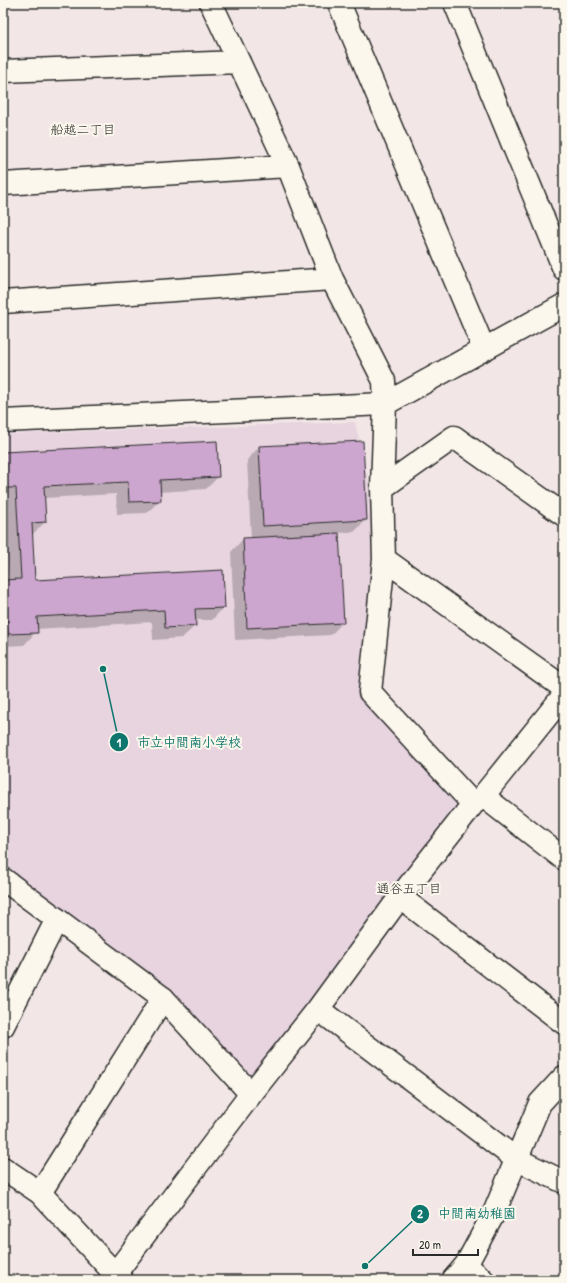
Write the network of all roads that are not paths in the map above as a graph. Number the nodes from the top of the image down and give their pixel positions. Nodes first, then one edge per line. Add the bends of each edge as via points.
1 (211, 3) edge
2 (339, 3) edge
3 (455, 3) edge
4 (239, 62) junction
5 (3, 71) edge
6 (288, 166) junction
7 (3, 184) edge
8 (563, 264) edge
9 (332, 279) junction
10 (3, 302) edge
11 (564, 305) edge
12 (484, 349) junction
13 (385, 404) junction
14 (3, 421) edge
15 (382, 488) junction
16 (564, 515) edge
17 (384, 559) junction
18 (564, 688) edge
19 (564, 695) edge
20 (478, 800) junction
21 (564, 859) edge
22 (3, 879) edge
23 (400, 897) junction
24 (57, 919) junction
25 (163, 998) junction
26 (318, 1009) junction
27 (564, 1023) edge
28 (3, 1026) edge
29 (564, 1078) edge
30 (251, 1094) junction
31 (516, 1159) junction
32 (3, 1168) edge
33 (564, 1182) edge
34 (40, 1194) junction
35 (459, 1273) edge
36 (118, 1277) edge
37 (484, 1280) edge

1 - 4 street
2 - 12 street
3 - 8 street
4 - 5 street
4 - 6 street
6 - 7 street
6 - 9 street
9 - 10 street
9 - 13 street via 384,382
11 - 12 street
12 - 13 street
13 - 14 street
13 - 15 street
15 - 16 street via 454,437
15 - 17 street
17 - 18 street
17 - 20 street via 370,692
19 - 20 street
20 - 21 street
20 - 23 street
22 - 24 street
23 - 26 street
23 - 27 street
24 - 25 street
24 - 28 street
25 - 30 street
25 - 34 street
26 - 30 street
26 - 31 street
29 - 31 street via 540,1103
30 - 36 street
31 - 33 street
31 - 35 street via 494,1213
32 - 34 street
34 - 36 street
35 - 37 street

